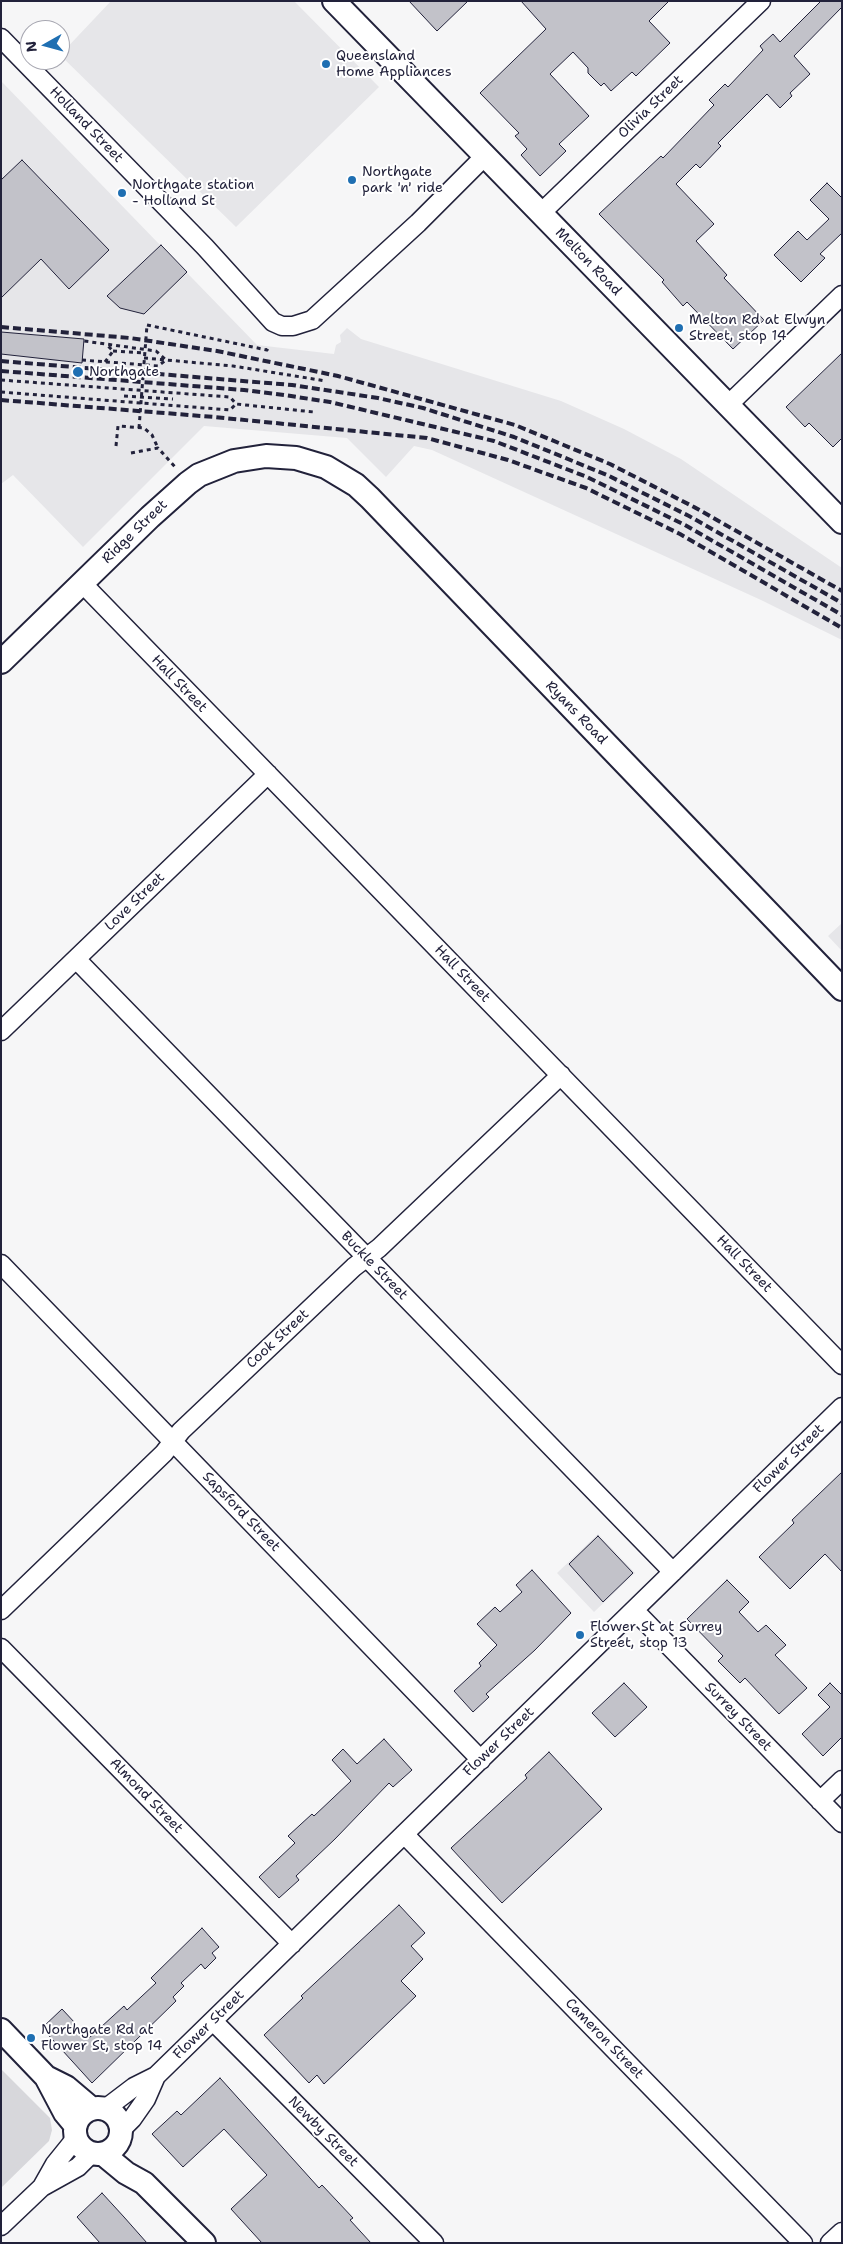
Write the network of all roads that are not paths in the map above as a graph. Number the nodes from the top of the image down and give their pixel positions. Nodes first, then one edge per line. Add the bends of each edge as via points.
1 (334, 1) edge
2 (761, 1) edge
3 (1, 38) edge
4 (485, 156) junction
5 (541, 213) junction
6 (842, 294) edge
7 (728, 405) junction
8 (296, 458) joint
9 (842, 522) edge
10 (82, 583) junction
11 (1, 662) edge
12 (268, 774) junction
13 (76, 959) junction
14 (842, 989) edge
15 (1, 1031) edge
16 (561, 1075) junction
17 (366, 1258) junction
18 (1, 1264) edge
19 (842, 1365) edge
20 (842, 1407) edge
21 (172, 1442) junction
22 (673, 1572) junction
23 (1, 1610) edge
24 (634, 1610) junction
25 (1, 1648) edge
26 (480, 1760) junction
27 (842, 1780) edge
28 (820, 1801) junction
29 (842, 1823) edge
30 (404, 1834) junction
31 (292, 1944) junction
32 (213, 2021) junction
33 (1, 2030) edge
34 (156, 2076) junction
35 (46, 2077) junction
36 (99, 2109) junction
37 (76, 2132) junction
38 (120, 2134) junction
39 (98, 2154) junction
40 (144, 2183) junction
41 (42, 2186) junction
42 (1, 2226) edge
43 (842, 2232) edge
44 (204, 2243) edge
45 (434, 2243) edge
46 (803, 2243) edge
47 (830, 2243) edge

1 - 4 street, Melton Road
2 - 5 street, Olivia Street
3 - 4 street, Holland Street via 205,247 273,322 282,326 312,320 418,223
4 - 5 street, Melton Road
5 - 7 street, Melton Road
6 - 7 street
7 - 9 street, Melton Road
8 - 10 street, Ridge Street via 248,458 199,475
8 - 14 street, Ryans Road via 326,466 370,498
10 - 11 street, Ridge Street
10 - 12 street, Hall Street
12 - 13 street, Love Street
12 - 16 street, Hall Street
13 - 15 street, Love Street
13 - 17 street, Buckle Street
16 - 17 street, Cook Street
16 - 19 street, Hall Street
17 - 21 street, Cook Street
17 - 22 street, Buckle Street
18 - 21 street, Sapsford Street
20 - 22 street, Flower Street
21 - 23 street, Cook Street
21 - 26 street, Sapsford Street
22 - 24 street, Flower Street
24 - 26 street, Flower Street
24 - 28 street, Surrey Street
25 - 31 street, Almond Street
26 - 30 street, Flower Street
27 - 28 street
28 - 29 street, Surrey Street
30 - 31 street, Flower Street
30 - 46 street, Cameron Street
31 - 32 street, Flower Street
32 - 34 street, Flower Street
32 - 45 street, Newby Street
33 - 35 street
34 - 36 street, Flower Street
34 - 38 street, Flower Street via 146,2099
35 - 36 street
35 - 37 street
36 - 37 street via 82,2115
36 - 38 street via 116,2117
37 - 39 street via 85,2150
37 - 41 street
38 - 39 street via 116,2146
38 - 40 street
39 - 40 street
39 - 41 street
40 - 44 street
41 - 42 street
43 - 47 street

